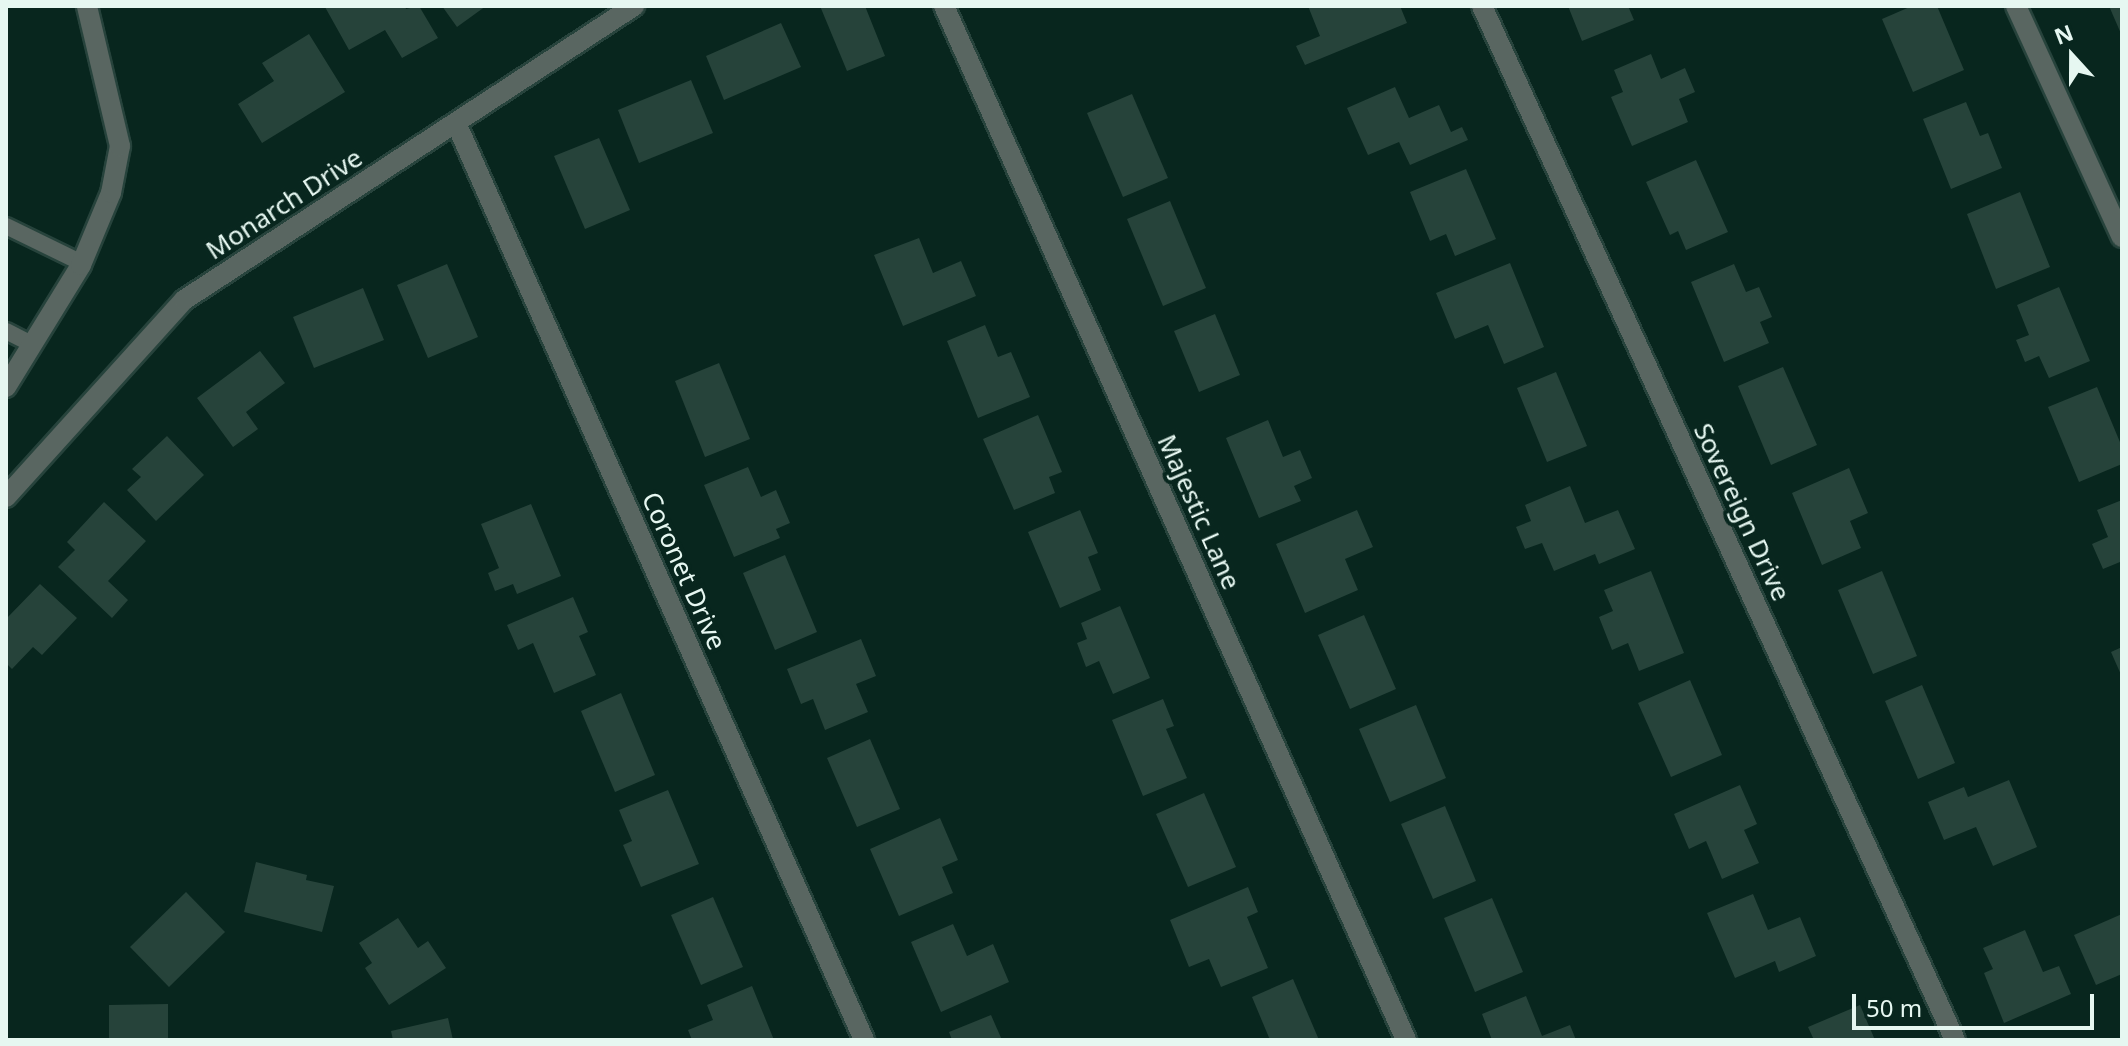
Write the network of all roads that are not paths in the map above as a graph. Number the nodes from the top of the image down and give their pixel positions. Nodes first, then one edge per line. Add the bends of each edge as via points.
1 (87, 6) edge
2 (634, 6) edge
3 (944, 6) edge
4 (1482, 6) edge
5 (2016, 6) edge
6 (456, 123) junction
7 (6, 226) edge
8 (2122, 237) edge
9 (82, 263) junction
10 (6, 331) edge
11 (33, 345) junction
12 (6, 387) edge
13 (6, 497) edge
14 (864, 1040) edge
15 (1406, 1040) edge
16 (1955, 1040) edge

1 - 9 street via 120,146 111,193
2 - 6 street, Monarch Drive
3 - 15 street, Majestic Lane
4 - 16 street, Sovereign Drive
5 - 8 street
6 - 13 street, Monarch Drive via 184,300
6 - 14 street, Coronet Drive
7 - 9 lane
9 - 11 street
10 - 11 lane
11 - 12 street

